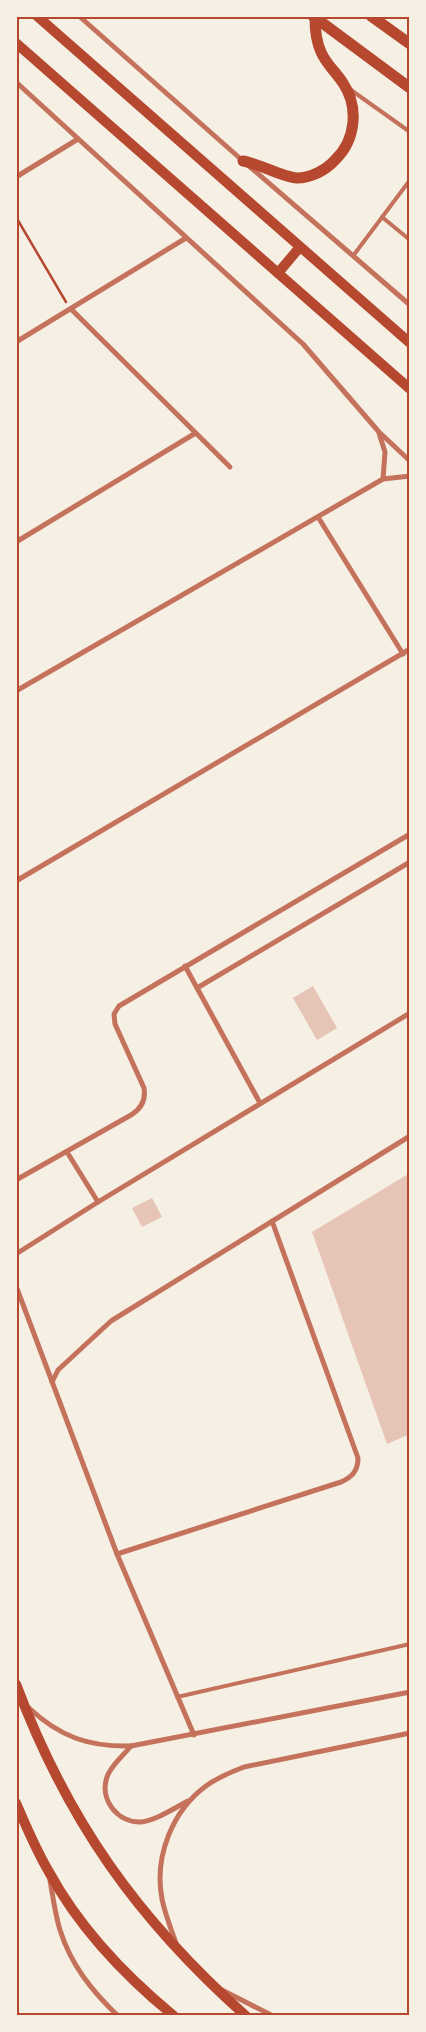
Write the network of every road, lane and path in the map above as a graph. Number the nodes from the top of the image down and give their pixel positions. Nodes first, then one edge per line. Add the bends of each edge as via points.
1 (37, 16) edge
2 (79, 16) edge
3 (371, 16) edge
4 (314, 17) edge
5 (16, 43) edge
6 (410, 44) edge
7 (16, 82) edge
8 (344, 84) junction
9 (410, 88) edge
10 (410, 132) edge
11 (78, 139) junction
12 (242, 161) junction
13 (16, 176) edge
14 (410, 180) edge
15 (16, 217) edge
16 (382, 217) junction
17 (186, 238) junction
18 (410, 240) edge
19 (300, 247) junction
20 (353, 256) junction
21 (278, 273) junction
22 (410, 305) edge
23 (71, 309) junction
24 (16, 342) edge
25 (410, 343) edge
26 (410, 389) edge
27 (379, 432) junction
28 (194, 434) junction
29 (410, 461) edge
30 (230, 467) dead end
31 (410, 476) edge
32 (383, 479) junction
33 (318, 517) junction
34 (16, 542) edge
35 (410, 650) edge
36 (403, 654) junction
37 (16, 691) edge
38 (410, 834) edge
39 (410, 862) edge
40 (16, 881) edge
41 (185, 966) junction
42 (197, 988) junction
43 (410, 1013) edge
44 (260, 1104) junction
45 (410, 1136) edge
46 (67, 1152) junction
47 (16, 1180) edge
48 (98, 1202) junction
49 (272, 1221) junction
50 (16, 1254) edge
51 (16, 1286) edge
52 (52, 1382) junction
53 (117, 1554) junction
54 (410, 1644) edge
55 (16, 1684) edge
56 (410, 1692) edge
57 (177, 1697) junction
58 (24, 1703) junction
59 (410, 1733) edge
60 (194, 1736) junction
61 (131, 1746) junction
62 (190, 1800) junction
63 (16, 1803) edge
64 (49, 1872) junction
65 (178, 1951) junction
66 (210, 1983) junction
67 (118, 2016) edge
68 (174, 2016) edge
69 (246, 2016) edge
70 (273, 2016) edge

1 - 19 main road
2 - 12 street
3 - 6 main road
4 - 8 main road via 321,52
4 - 9 main road
5 - 21 main road
7 - 11 street
8 - 10 lane
8 - 12 main road via 352,104 353,126 346,147 331,165 310,176 298,178
11 - 13 street
11 - 17 street
12 - 20 street
14 - 16 lane
15 - 23 path
16 - 18 lane
16 - 20 lane
17 - 23 street
17 - 27 street via 303,344
19 - 21 main road
19 - 25 main road
20 - 22 street
21 - 26 main road
23 - 24 street
23 - 28 street
27 - 29 street
27 - 32 street via 384,452
28 - 30 street
28 - 34 street
31 - 32 street
32 - 33 street
33 - 36 street
33 - 37 street
35 - 36 street
36 - 40 street
38 - 41 street
39 - 42 street
41 - 42 street
41 - 46 street via 123,1002 116,1010 115,1024 144,1088 142,1106
42 - 44 street
43 - 44 street
44 - 48 street
45 - 49 street
46 - 47 street
46 - 48 street
48 - 50 street
49 - 52 street via 110,1321 58,1370
49 - 53 street via 358,1458 355,1471 347,1480
51 - 52 street
52 - 53 street
53 - 57 street
54 - 57 lane
55 - 58 main road
56 - 60 street
57 - 60 street
58 - 61 street via 45,1722 77,1739 112,1747
58 - 65 main road via 44,1753 97,1848 148,1917
59 - 62 street via 244,1767 212,1782
60 - 61 street
61 - 62 street via 106,1779 106,1798 116,1814 124,1819 143,1822
62 - 65 street via 168,1836 160,1878 162,1899
63 - 64 main road
64 - 67 street via 59,1929 66,1947 85,1981
64 - 68 main road via 75,1914 104,1951
65 - 66 main road
66 - 69 main road
66 - 70 street

